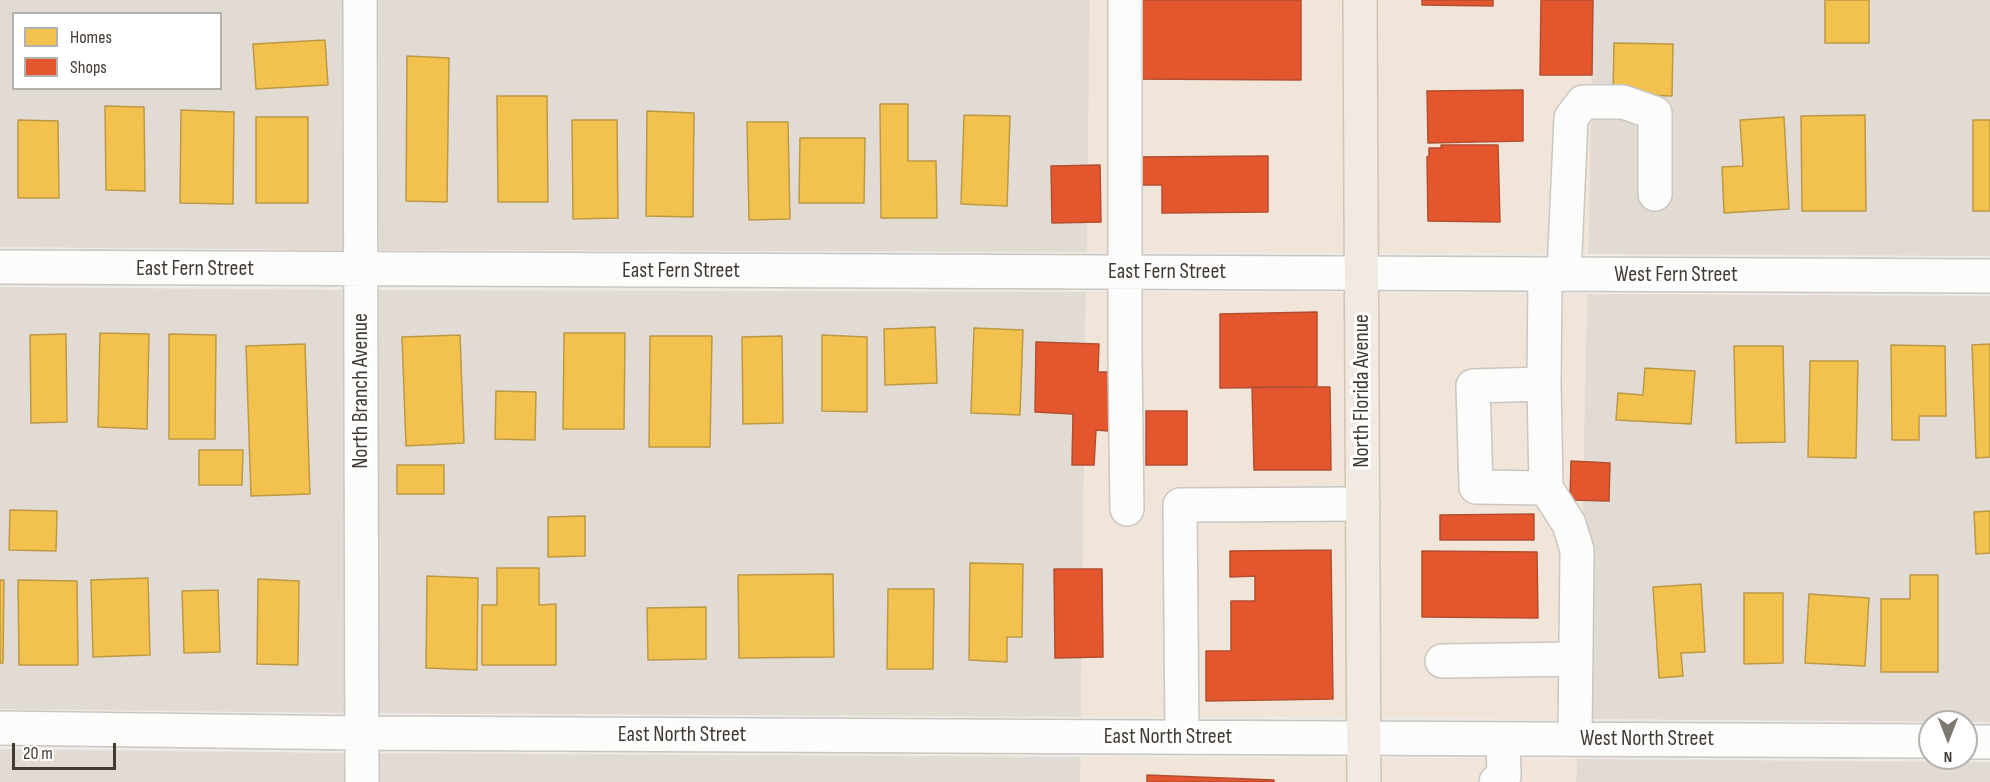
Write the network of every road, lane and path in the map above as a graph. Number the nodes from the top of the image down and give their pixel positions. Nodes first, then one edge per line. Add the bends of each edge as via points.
1 (360, 0) edge
2 (1125, 0) edge
3 (1360, 0) edge
4 (1655, 194) dead end
5 (0, 267) edge
6 (361, 270) junction
7 (1126, 272) junction
8 (1361, 273) junction
9 (1555, 274) junction
10 (1990, 276) edge
11 (1544, 384) junction
12 (1546, 488) junction
13 (1363, 504) junction
14 (1127, 509) dead end
15 (1576, 659) junction
16 (1442, 661) dead end
17 (0, 728) edge
18 (362, 733) junction
19 (1182, 737) junction
20 (1364, 738) junction
21 (1503, 739) junction
22 (1575, 739) junction
23 (1918, 741) edge
24 (362, 782) edge
25 (1364, 782) edge
26 (1496, 782) edge

1 - 6 street, North Branch Avenue
2 - 7 street
3 - 8 main road, North Florida Avenue
4 - 9 street via 1655,113 1623,102 1583,102 1571,118
5 - 6 street, East Fern Street
6 - 7 street, East Fern Street
6 - 18 street, North Branch Avenue
7 - 8 street, East Fern Street
7 - 14 street
8 - 9 street, West Fern Street
8 - 13 main road, North Florida Avenue
9 - 10 street, West Fern Street
9 - 11 street
11 - 12 street
11 - 12 street via 1473,386 1476,487
12 - 15 street via 1569,524 1577,550
13 - 19 street via 1180,505
13 - 20 main road, North Florida Avenue
15 - 16 street
15 - 22 street
17 - 18 street, East North Street
18 - 19 street, East North Street
18 - 24 street, North Branch Avenue
19 - 20 street, East North Street
20 - 21 street, West North Street
20 - 25 main road, North Florida Avenue
21 - 22 street, West North Street
21 - 26 street via 1504,776
22 - 23 street, West North Street

